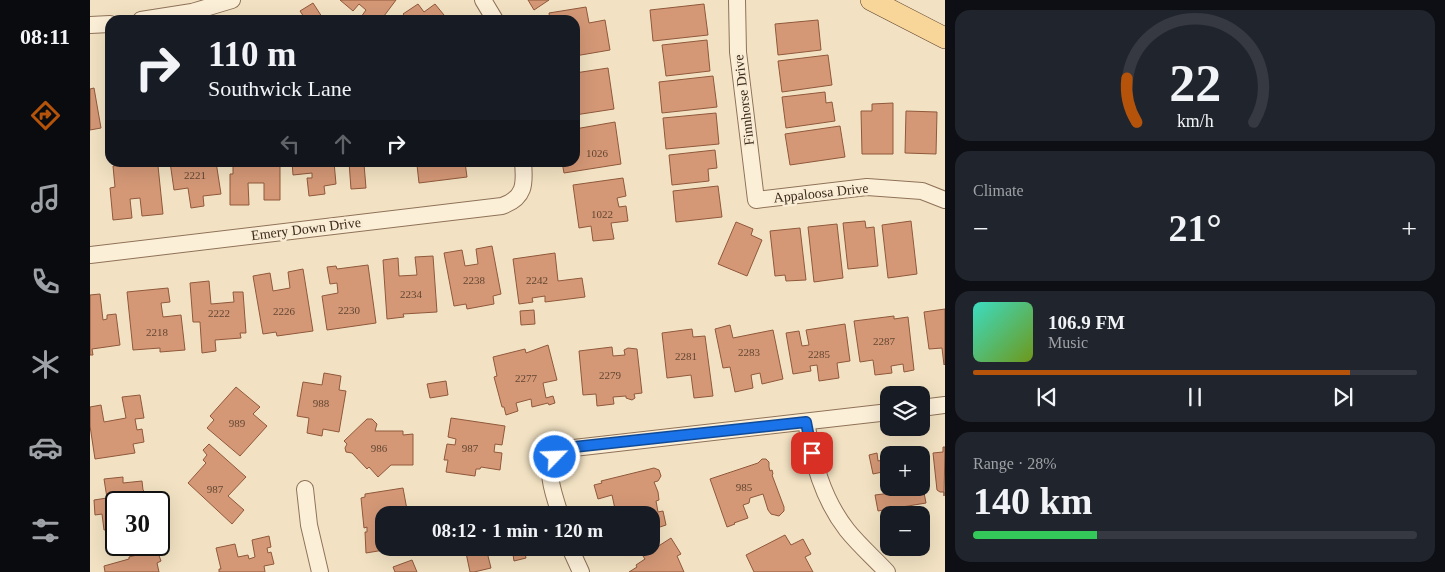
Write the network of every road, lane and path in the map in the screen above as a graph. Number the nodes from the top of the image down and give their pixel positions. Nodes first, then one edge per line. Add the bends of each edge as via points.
1 (232, 0) edge
2 (483, 0) edge
3 (737, 0) edge
4 (871, 0) edge
5 (173, 15) edge
6 (492, 15) edge
7 (105, 24) edge
8 (90, 25) edge
9 (945, 38) edge
10 (523, 167) edge
11 (756, 200) joint
12 (945, 200) edge
13 (90, 255) edge
14 (945, 405) edge
15 (930, 407) edge
16 (880, 413) edge
17 (806, 422) junction
18 (305, 489) dead end
19 (558, 506) edge
20 (574, 556) edge
21 (320, 572) edge
22 (581, 572) edge
23 (887, 572) edge

1 - 5 street
2 - 6 street
3 - 11 street, Finnhorse Drive via 738,52
4 - 9 main road
7 - 8 street
10 - 13 street, Emery Down Drive via 524,185 519,195 502,206
11 - 12 street, Appaloosa Drive via 867,187 922,191
14 - 15 street
16 - 17 street
17 - 19 street via 566,449 555,457 550,468
17 - 23 street via 820,482 833,508 847,530
18 - 21 street
20 - 22 street

